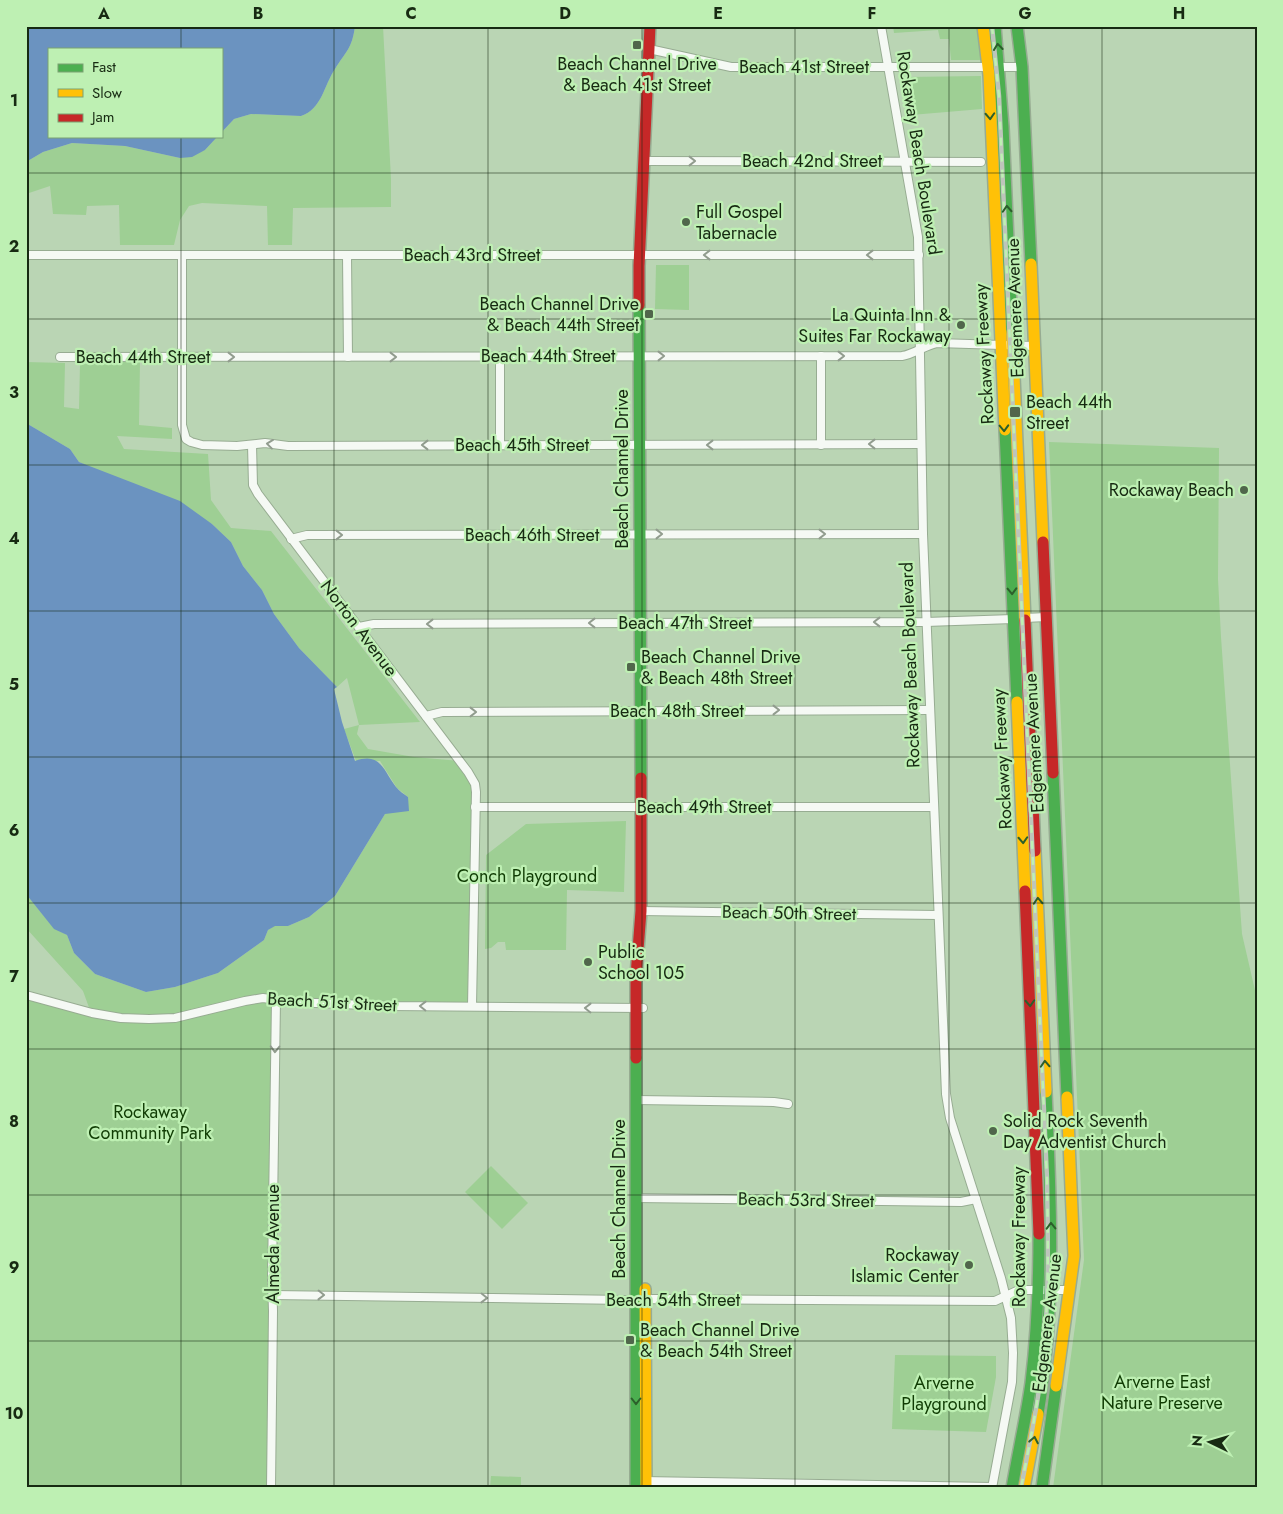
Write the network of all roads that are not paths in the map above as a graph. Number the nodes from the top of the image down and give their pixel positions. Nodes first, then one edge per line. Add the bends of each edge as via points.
1 (650, 26) edge
2 (881, 26) edge
3 (983, 26) edge
4 (995, 26) edge
5 (1016, 26) edge
6 (648, 49) junction
7 (888, 67) junction
8 (994, 68) junction
9 (1022, 68) junction
10 (643, 161) junction
11 (905, 161) junction
12 (981, 162) dead end
13 (26, 255) edge
14 (182, 255) junction
15 (347, 255) junction
16 (639, 255) junction
17 (919, 255) junction
18 (1007, 345) junction
19 (1034, 346) junction
20 (920, 349) junction
21 (639, 356) junction
22 (820, 356) junction
23 (60, 357) dead end
24 (182, 357) junction
25 (348, 357) junction
26 (500, 357) junction
27 (822, 444) junction
28 (921, 444) junction
29 (252, 445) junction
30 (500, 445) junction
31 (640, 445) junction
32 (640, 534) junction
33 (923, 534) junction
34 (291, 539) junction
35 (1025, 618) junction
36 (1046, 618) junction
37 (1013, 619) junction
38 (926, 622) junction
39 (641, 623) junction
40 (359, 627) junction
41 (930, 710) junction
42 (641, 711) junction
43 (426, 716) junction
44 (933, 806) junction
45 (476, 807) junction
46 (641, 807) junction
47 (641, 911) junction
48 (938, 915) junction
49 (26, 995) edge
50 (276, 1000) junction
51 (472, 1006) junction
52 (640, 1008) junction
53 (640, 1100) junction
54 (788, 1104) dead end
55 (640, 1198) junction
56 (976, 1199) junction
57 (1038, 1290) junction
58 (1050, 1290) junction
59 (1070, 1290) junction
60 (272, 1294) junction
61 (1007, 1296) junction
62 (640, 1299) junction
63 (641, 1484) edge
64 (992, 1487) edge
65 (271, 1488) edge
66 (1012, 1488) edge
67 (1024, 1488) edge
68 (1042, 1488) edge

1 - 6 main road, Beach Channel Drive
2 - 7 street, Rockaway Beach Boulevard
3 - 8 main road, Rockaway Freeway
8 -> 4 main road, Rockaway Freeway
5 - 9 main road, Edgemere Avenue
6 - 7 street, Beach 41st Street via 726,67
6 - 10 main road, Beach Channel Drive
7 - 8 street, Beach 41st Street
7 - 11 street, Rockaway Beach Boulevard
8 - 9 street, Beach 41st Street
8 - 18 main road, Rockaway Freeway
9 - 19 main road, Edgemere Avenue
10 -> 11 street, Beach 42nd Street
10 - 16 main road, Beach Channel Drive
11 - 12 street, Beach 42nd Street
11 - 17 street, Rockaway Beach Boulevard
13 - 14 street, Beach 43rd Street
14 - 15 street, Beach 43rd Street
14 - 24 street
15 - 16 street, Beach 43rd Street
15 - 25 street
17 -> 16 street, Beach 43rd Street
16 - 21 main road, Beach Channel Drive
17 - 20 street, Rockaway Beach Boulevard
18 - 19 street, Beach 44th Street
18 - 20 street, Beach 44th Street via 937,343
18 - 35 main road, Rockaway Freeway
18 -> 37 main road, Rockaway Freeway
19 - 36 main road, Edgemere Avenue
22 -> 20 street, Beach 44th Street via 902,356
20 - 28 street, Rockaway Beach Boulevard
21 -> 22 street, Beach 44th Street
21 - 26 street, Beach 44th Street
21 - 31 main road, Beach Channel Drive
22 - 27 street
23 - 24 street, Beach 44th Street
24 -> 25 street, Beach 44th Street
24 - 29 street, Beach 45th Street via 182,425 186,439 202,446
25 -> 26 street, Beach 44th Street
26 - 30 street
28 -> 27 street, Beach 45th Street
27 -> 31 street, Beach 45th Street
28 - 33 street, Rockaway Beach Boulevard
30 -> 29 street, Beach 45th Street
29 - 34 street, Norton Avenue via 254,488
30 - 31 street, Beach 45th Street
31 - 32 main road, Beach Channel Drive
32 -> 33 street, Beach 46th Street
34 -> 32 street, Beach 46th Street via 307,535
32 - 39 main road, Beach Channel Drive
33 - 38 street, Rockaway Beach Boulevard
34 - 40 street, Norton Avenue
35 - 36 street
58 -> 35 main road, Rockaway Freeway via 1050,1188
36 - 59 main road, Edgemere Avenue via 1074,1252
37 - 38 street, Beach 47th Street
37 -> 57 main road, Rockaway Freeway via 1037,1164
38 -> 39 street, Beach 47th Street
38 - 41 street, Rockaway Beach Boulevard
39 -> 40 street, Beach 47th Street via 374,624
39 - 42 main road, Beach Channel Drive
40 - 43 street, Norton Avenue
42 -> 41 street, Beach 48th Street
41 - 44 street, Rockaway Beach Boulevard
43 -> 42 street, Beach 48th Street via 442,712
42 - 46 main road, Beach Channel Drive
43 - 45 street, Norton Avenue via 471,776 476,788
44 - 46 street, Beach 49th Street
44 - 48 street, Rockaway Beach Boulevard
45 - 46 street, Beach 49th Street
45 - 51 street, Norton Avenue
46 - 47 main road, Beach Channel Drive
47 - 48 street, Beach 50th Street
47 - 52 main road, Beach Channel Drive via 637,958
48 - 56 street, Rockaway Beach Boulevard via 947,1100
49 - 50 street, Beach 51st Street via 92,1013 149,1019 185,1016 259,998
51 -> 50 street, Beach 51st Street
50 -> 60 street, Almeda Avenue
52 -> 51 street, Beach 51st Street
52 - 53 main road, Beach Channel Drive
53 - 54 street
53 - 55 main road, Beach Channel Drive
55 - 56 street, Beach 53rd Street via 960,1202
55 - 62 main road, Beach Channel Drive
56 - 61 street, Rockaway Beach Boulevard
57 - 58 street, Beach 54th Street
57 - 61 street, Beach 54th Street via 1019,1290
57 - 66 main road, Rockaway Freeway via 1031,1380
58 - 59 street, Beach 54th Street
67 -> 58 main road, Rockaway Freeway via 1043,1379
59 - 68 main road, Edgemere Avenue
60 -> 62 street, Beach 54th Street
60 - 65 street, Almeda Avenue
61 - 62 street, Beach 54th Street via 996,1301
61 - 64 street, Rockaway Beach Boulevard via 1013,1373
62 - 63 main road, Beach Channel Drive
63 - 64 street

